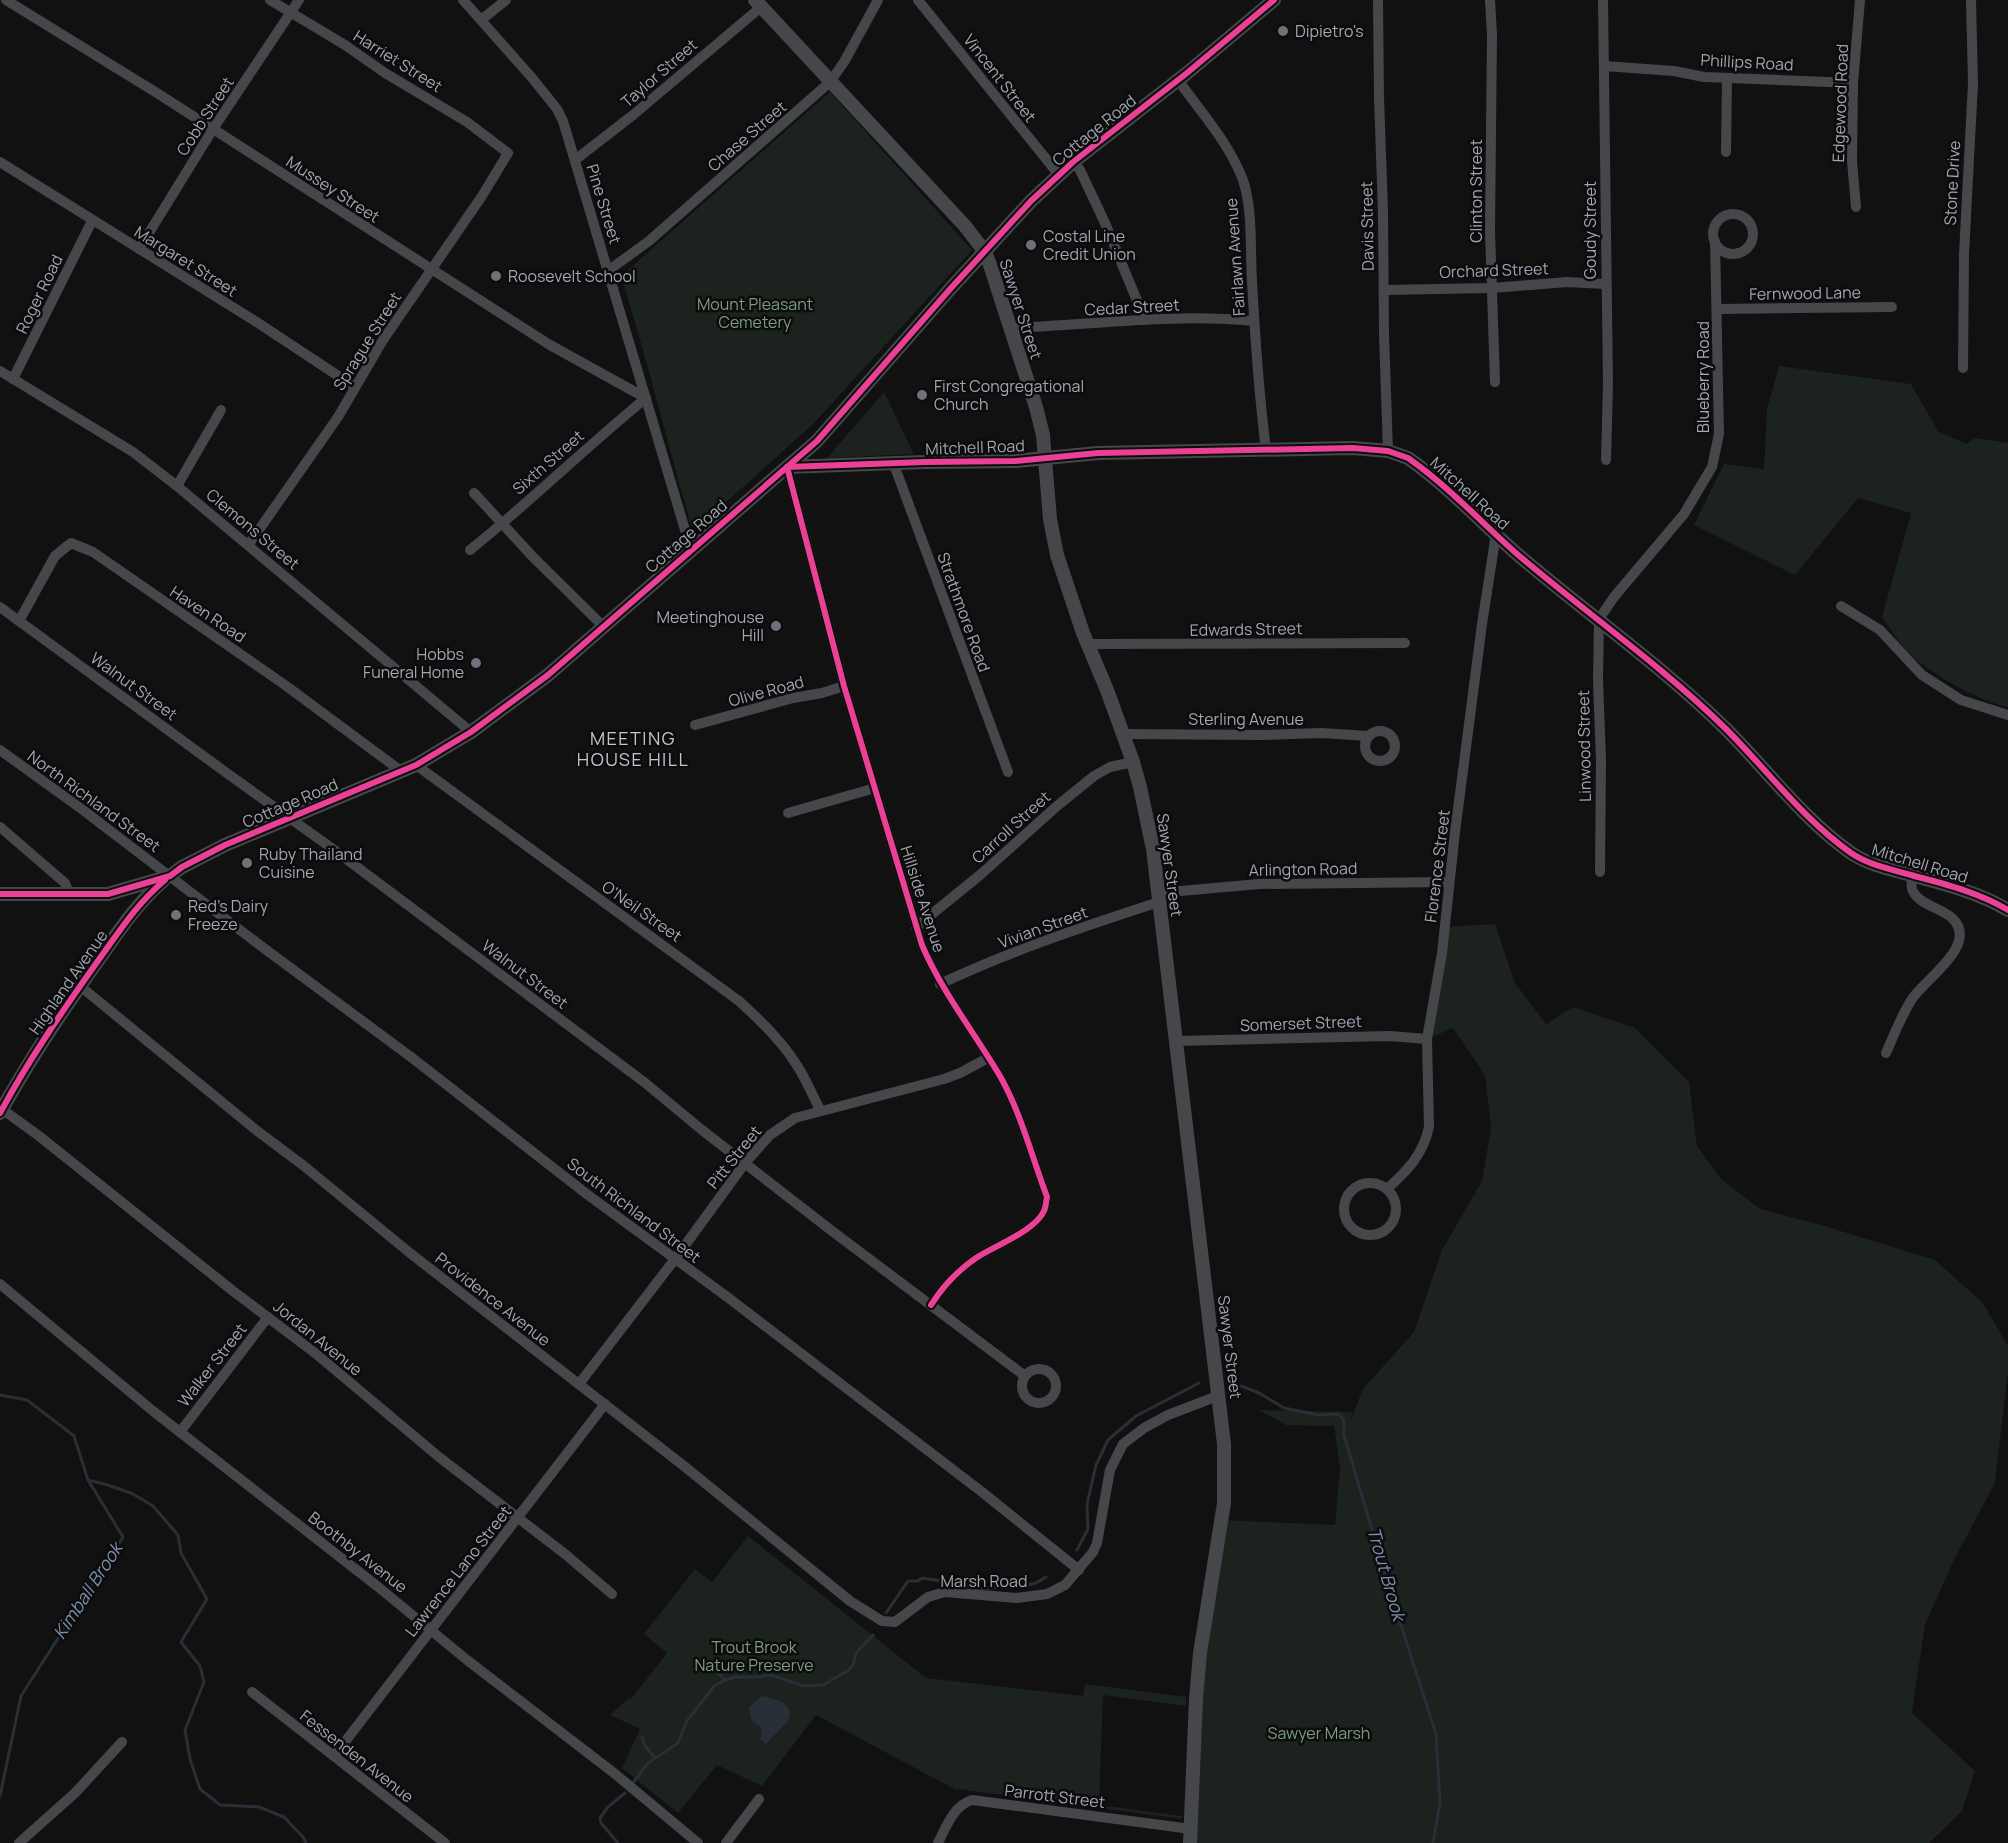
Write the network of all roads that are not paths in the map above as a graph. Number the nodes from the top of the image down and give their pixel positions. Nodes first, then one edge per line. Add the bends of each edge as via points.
1 (6, 0) edge
2 (270, 0) edge
3 (299, 0) edge
4 (463, 0) edge
5 (506, 0) edge
6 (878, 0) edge
7 (918, 0) edge
8 (1274, 0) edge
9 (1378, 0) edge
10 (1490, 0) edge
11 (1603, 0) edge
12 (1860, 0) edge
13 (1971, 0) edge
14 (758, 3) edge
15 (291, 12) junction
16 (481, 20) junction
17 (1604, 66) junction
18 (1727, 78) junction
19 (1178, 80) junction
20 (830, 82) junction
21 (1853, 82) junction
22 (213, 129) junction
23 (1726, 152) dead end
24 (508, 153) joint
25 (575, 160) junction
26 (0, 162) edge
27 (1073, 162) junction
28 (1059, 175) junction
29 (1856, 207) dead end
30 (92, 221) junction
31 (1714, 242) junction
32 (139, 249) junction
33 (985, 252) junction
34 (1736, 254) junction
35 (431, 269) junction
36 (609, 270) junction
37 (1716, 277) junction
38 (1605, 284) junction
39 (1492, 288) junction
40 (1384, 290) junction
41 (1892, 307) dead end
42 (1717, 309) junction
43 (1145, 320) junction
44 (1254, 321) junction
45 (1011, 328) junction
46 (1963, 368) dead end
47 (0, 372) edge
48 (13, 379) junction
49 (1495, 382) dead end
50 (355, 387) junction
51 (646, 398) junction
52 (221, 410) dead end
53 (1266, 450) junction
54 (1388, 451) junction
55 (1045, 457) junction
56 (1606, 460) dead end
57 (894, 462) junction
58 (787, 466) junction
59 (177, 486) junction
60 (474, 493) dead end
61 (502, 523) junction
62 (1496, 534) junction
63 (249, 544) junction
64 (470, 550) dead end
65 (691, 550) junction
66 (1841, 606) dead end
67 (0, 608) edge
68 (1599, 619) junction
69 (19, 621) junction
70 (604, 627) junction
71 (1405, 643) dead end
72 (1088, 644) junction
73 (844, 686) junction
74 (2008, 715) edge
75 (695, 725) dead end
76 (471, 732) junction
77 (1124, 734) junction
78 (1369, 736) dead end
79 (0, 750) edge
80 (1133, 762) junction
81 (416, 765) junction
82 (401, 771) junction
83 (1008, 772) dead end
84 (875, 788) junction
85 (788, 813) dead end
86 (290, 817) junction
87 (0, 827) edge
88 (1600, 872) dead end
89 (1911, 875) junction
90 (170, 876) junction
91 (1449, 882) junction
92 (0, 894) edge
93 (70, 895) junction
94 (1158, 898) junction
95 (2008, 910) edge
96 (916, 927) junction
97 (940, 984) junction
98 (80, 986) junction
99 (1427, 1039) junction
100 (1176, 1041) junction
101 (1886, 1053) dead end
102 (988, 1058) junction
103 (820, 1110) junction
104 (1, 1111) edge
105 (745, 1163) junction
106 (1387, 1189) junction
107 (675, 1259) junction
108 (0, 1284) edge
109 (931, 1305) junction
110 (268, 1317) junction
111 (1025, 1376) dead end
112 (579, 1383) junction
113 (1220, 1395) junction
114 (605, 1404) junction
115 (180, 1431) junction
116 (519, 1518) junction
117 (1079, 1570) junction
118 (612, 1594) dead end
119 (895, 1622) joint
120 (431, 1630) junction
121 (252, 1692) dead end
122 (122, 1742) dead end
123 (334, 1756) junction
124 (759, 1799) dead end
125 (1191, 1836) edge
126 (19, 1843) edge
127 (445, 1843) edge
128 (698, 1843) edge
129 (726, 1843) edge
130 (938, 1843) edge

1 - 22 street, Mussey Street
2 - 15 street, Harriet Street
3 - 15 street, Cobb Street
4 - 16 street, Pine Street
5 - 16 street
6 - 20 street, Chase Street
7 - 28 street, Vincent Street
8 - 19 street, Cottage Road
9 - 40 street, Davis Street
10 - 39 street, Clinton Street
11 - 17 street, Goudy Street
12 - 21 street, Edgewood Road
13 - 46 street, Stone Drive via 1973,83 1964,243
14 - 20 street, Sawyer Street
14 - 25 street, Taylor Street via 633,115
15 - 22 street, Cobb Street
15 - 24 street, Harriet Street via 467,122
16 - 25 street, Pine Street via 557,109
17 - 18 street, Phillips Road
17 - 38 street, Goudy Street
18 - 21 street, Phillips Road
18 - 23 street
19 - 27 street, Cottage Road
19 - 44 street, Fairlawn Avenue via 1220,136 1243,182 1250,229
20 - 33 street, Sawyer Street
20 - 36 street, Chase Street via 650,241
21 - 29 street, Edgewood Road
22 - 32 street, Cobb Street
22 - 35 street, Mussey Street
24 - 35 street, Sprague Street
25 - 36 street, Pine Street
26 - 30 street, Margaret Street
27 - 28 street, Cottage Road
27 - 43 street via 1100,213
28 - 33 street, Cottage Road
30 - 32 street, Margaret Street
30 - 48 street, Roger Road
31 - 34 street via 1723,251
31 - 34 street, Blueberry Road via 1714,229 1720,219 1732,214 1744,218 1752,228 1751,241
31 - 37 street, Blueberry Road
32 - 50 street, Margaret Street
33 - 45 street, Sawyer Street
33 - 58 street, Cottage Road via 820,438
34 - 37 street, Blueberry Road via 1721,266
35 - 50 street, Sprague Street
35 - 51 street, Mussey Street via 550,345
36 - 51 street, Pine Street
37 - 42 street, Blueberry Road
38 - 39 street, Orchard Street via 1567,282
38 - 56 street, Goudy Street
39 - 40 street, Orchard Street
39 - 49 street, Clinton Street
40 - 54 street, Davis Street
41 - 42 street, Fernwood Lane
42 - 68 street, Blueberry Road via 1719,434 1712,468 1684,514
43 - 44 street, Cedar Street
43 - 45 street, Cedar Street
44 - 53 street, Fairlawn Avenue
45 - 55 street, Sawyer Street via 1036,407
47 - 48 street, Clemons Street
48 - 59 street, Clemons Street via 126,448
50 - 63 street, Sprague Street
51 - 61 street, Sixth Street
51 - 65 street, Pine Street
52 - 59 street
53 - 54 street, Mitchell Road
53 - 55 street, Mitchell Road
54 - 62 street, Mitchell Road via 1419,465
55 - 57 street, Mitchell Road via 1015,461
55 - 72 street, Sawyer Street via 1057,555
57 - 58 street, Mitchell Road
57 - 83 street, Strathmore Road
58 - 65 street, Cottage Road
58 - 73 street, Hillside Avenue
59 - 63 street, Clemons Street
60 - 61 street
61 - 64 street, Sixth Street
61 - 70 street
62 - 68 street, Mitchell Road
62 - 91 street, Florence Street
63 - 76 street, Clemons Street
65 - 70 street, Cottage Road
66 - 74 street via 1880,630 1922,675 1961,700
67 - 69 street, Walnut Street
68 - 88 street, Linwood Street
68 - 89 street, Mitchell Road via 1689,694 1833,839 1877,866
69 - 82 street, Haven Road via 55,556 71,543 93,552
69 - 86 street, Walnut Street
70 - 76 street, Cottage Road
71 - 72 street, Edwards Street
72 - 77 street, Sawyer Street
73 - 75 street, Olive Road
73 - 84 street, Hillside Avenue
76 - 81 street, Cottage Road
77 - 78 street, Sterling Avenue
77 - 80 street, Sawyer Street
79 - 90 street, North Richland Street
80 - 94 street, Sawyer Street via 1148,824
80 - 96 street, Carroll Street via 1110,767 1094,776
81 - 82 street, Cottage Road
81 - 103 street, O'Neil Street via 739,1001 784,1047 802,1072
82 - 86 street, Cottage Road
84 - 85 street
84 - 96 street, Hillside Avenue
86 - 90 street, Cottage Road via 225,844
86 - 105 street, Walnut Street via 644,1082
87 - 93 street via 65,883
89 - 95 street, Mitchell Road via 1981,895
89 - 101 street via 1912,890 1951,918 1960,934 1951,957 1912,999
90 - 93 street, Cottage Road via 108,894
90 - 98 street, Highland Avenue via 129,916
90 - 107 street, South Richland Street
91 - 94 street, Arlington Road via 1259,884
91 - 99 street, Florence Street
92 - 93 street, Cottage Road
94 - 97 street, Vivian Street
94 - 100 street, Sawyer Street
96 - 97 street, Hillside Avenue
97 - 102 street, Hillside Avenue
98 - 104 street, Highland Avenue
98 - 112 street, Providence Avenue via 410,1253
99 - 100 street, Somerset Street via 1390,1036
99 - 106 street, Florence Street via 1426,1138 1412,1164
100 - 113 street, Sawyer Street
102 - 103 street, Pitt Street via 944,1079
102 - 109 street, Hillside Avenue via 1012,1101 1047,1197 1038,1220 960,1271 941,1288
103 - 105 street, Pitt Street via 795,1118 770,1135
104 - 110 street, Jordan Avenue
105 - 107 street, Pitt Street
105 - 109 street, Walnut Street
106 - 106 street via 1374,1183 1356,1187 1346,1201 1348,1223 1366,1234 1383,1232 1396,1211
107 - 112 street, Pitt Street
107 - 117 street, South Richland Street
108 - 115 street, Boothby Avenue
109 - 111 street, Walnut Street
110 - 115 street, Walker Street
110 - 116 street, Jordan Avenue
112 - 114 street, Providence Avenue
113 - 117 street, Marsh Road via 1168,1415 1123,1444 1110,1470 1097,1543
113 - 125 street, Sawyer Street via 1224,1503 1200,1653
114 - 116 street, Lawrence Lano Street
114 - 119 street, Providence Avenue via 850,1600 882,1621
115 - 120 street, Boothby Avenue
116 - 118 street, Jordan Avenue
116 - 120 street, Lawrence Lano Street
117 - 119 street, Marsh Road via 1065,1585 1047,1594 1017,1598 945,1593 928,1597
120 - 123 street, Lawrence Lano Street
120 - 128 street, Boothby Avenue
121 - 123 street, Fessenden Avenue
122 - 126 street via 75,1793
123 - 127 street, Fessenden Avenue
124 - 129 street
125 - 130 street, Parrott Street via 972,1800 963,1803

